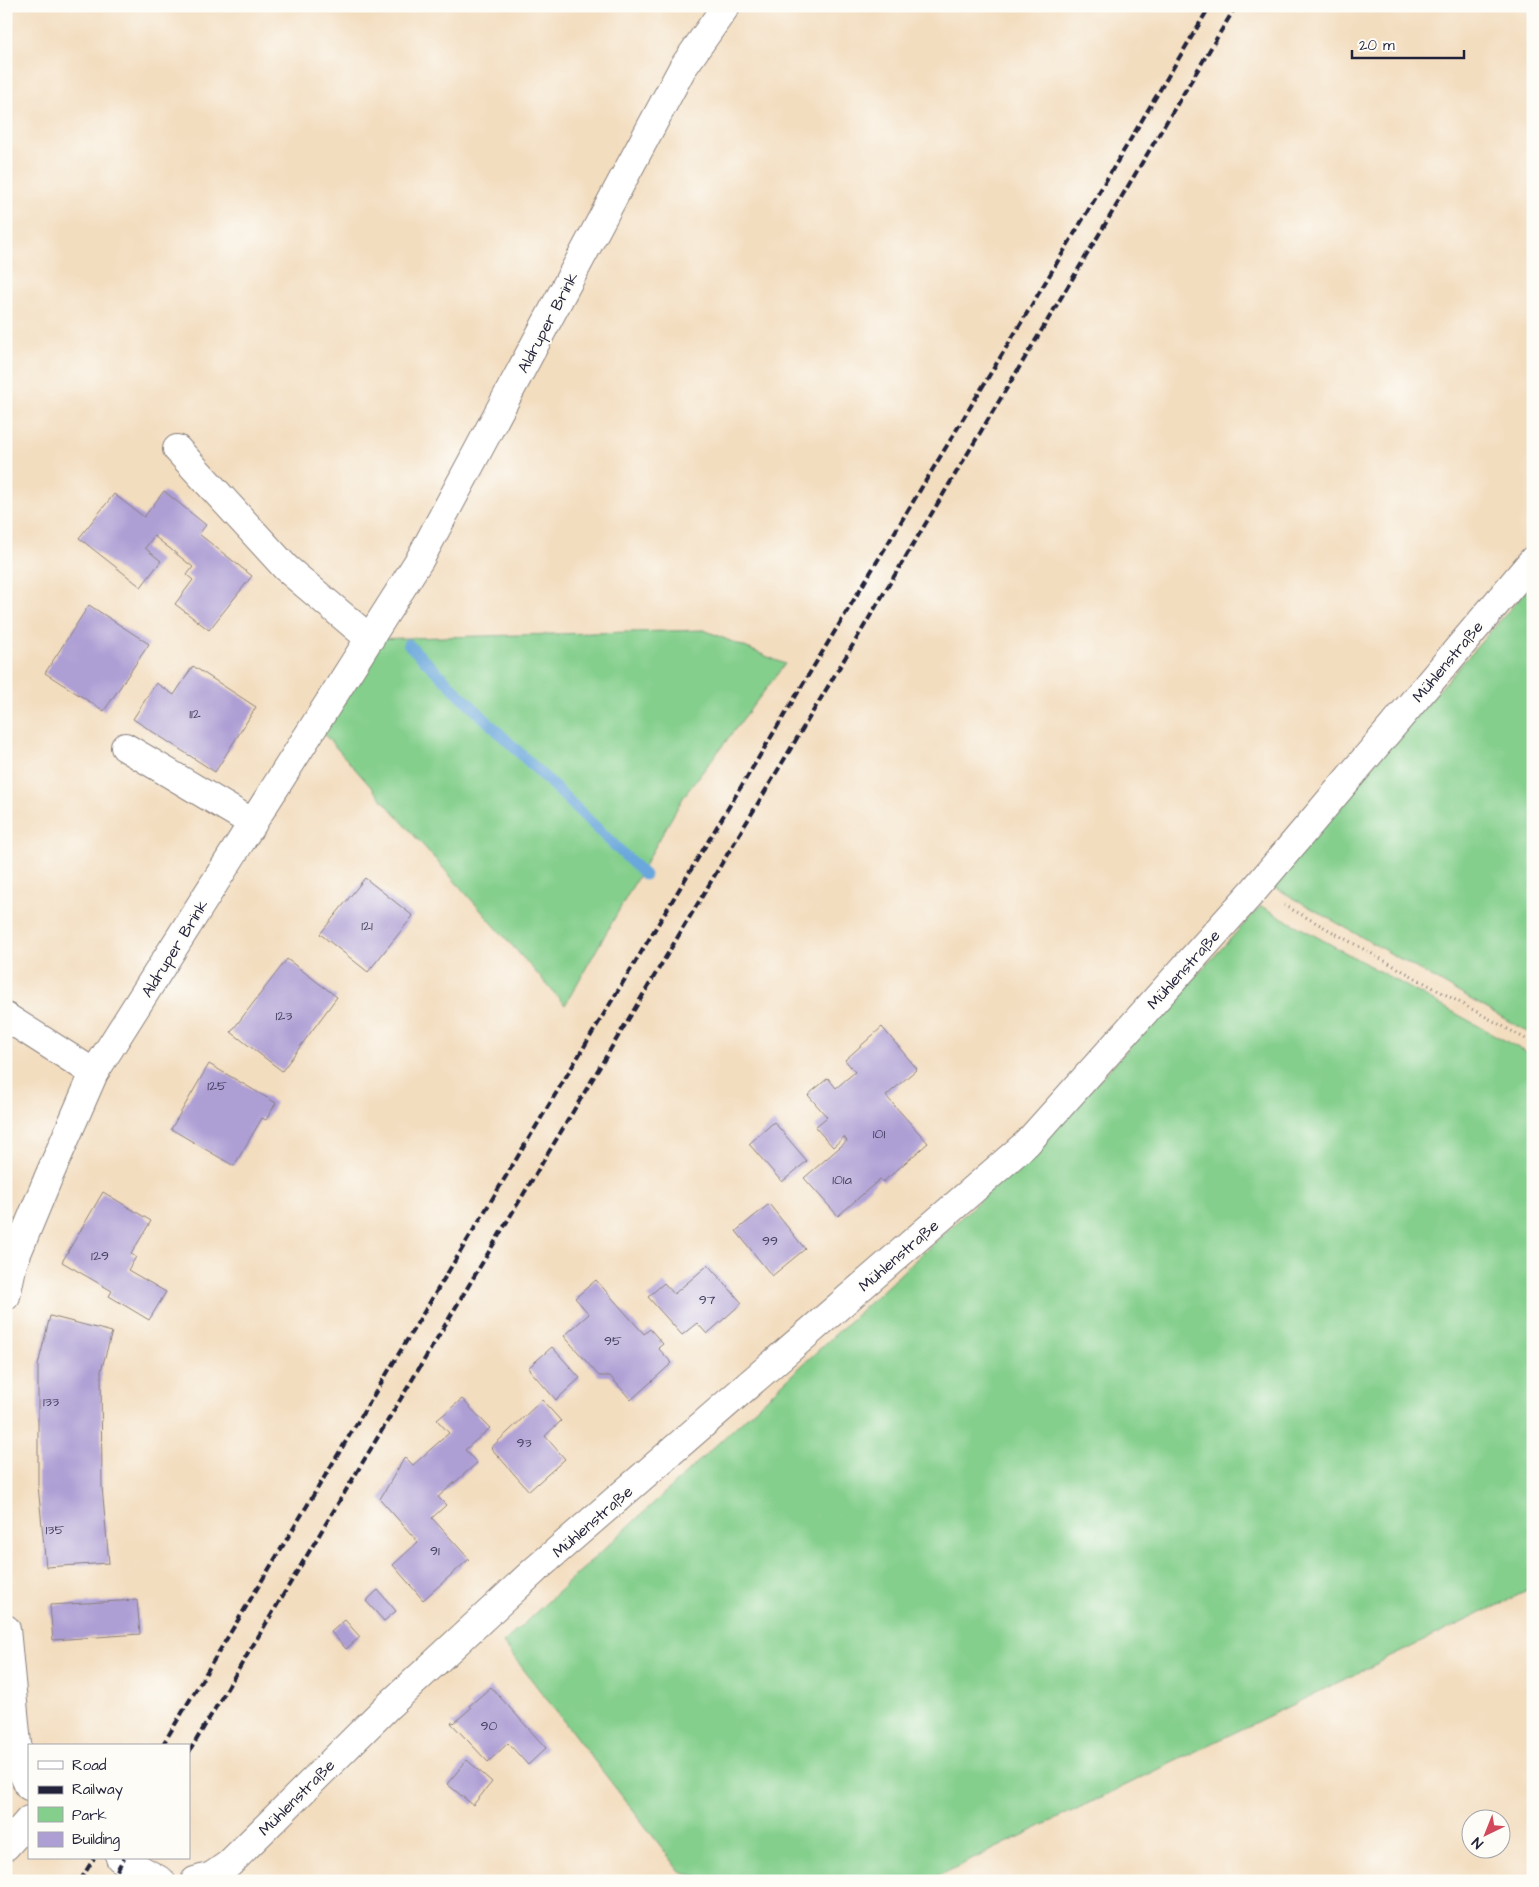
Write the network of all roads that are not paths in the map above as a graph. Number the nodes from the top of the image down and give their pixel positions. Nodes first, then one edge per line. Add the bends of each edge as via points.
1 (726, 6) edge
2 (177, 449) dead end
3 (1533, 560) edge
4 (370, 639) junction
5 (126, 747) dead end
6 (253, 823) junction
7 (6, 1017) edge
8 (94, 1073) junction
9 (6, 1296) edge
10 (6, 1629) edge
11 (28, 1784) edge
12 (28, 1821) edge
13 (6, 1846) edge
14 (124, 1860) edge
15 (162, 1881) edge
16 (195, 1881) edge

1 - 4 street, Aldruper Brink via 682,69 420,560
2 - 4 street via 286,568
3 - 16 street, Mühlenstraße via 1255,889 1027,1142 535,1570 386,1708 229,1864 212,1876
4 - 6 street, Aldruper Brink
5 - 6 street
6 - 8 street, Aldruper Brink
7 - 8 street
8 - 9 street, Aldruper Brink via 13,1263
10 - 11 street via 19,1765
12 - 13 street
14 - 15 street

